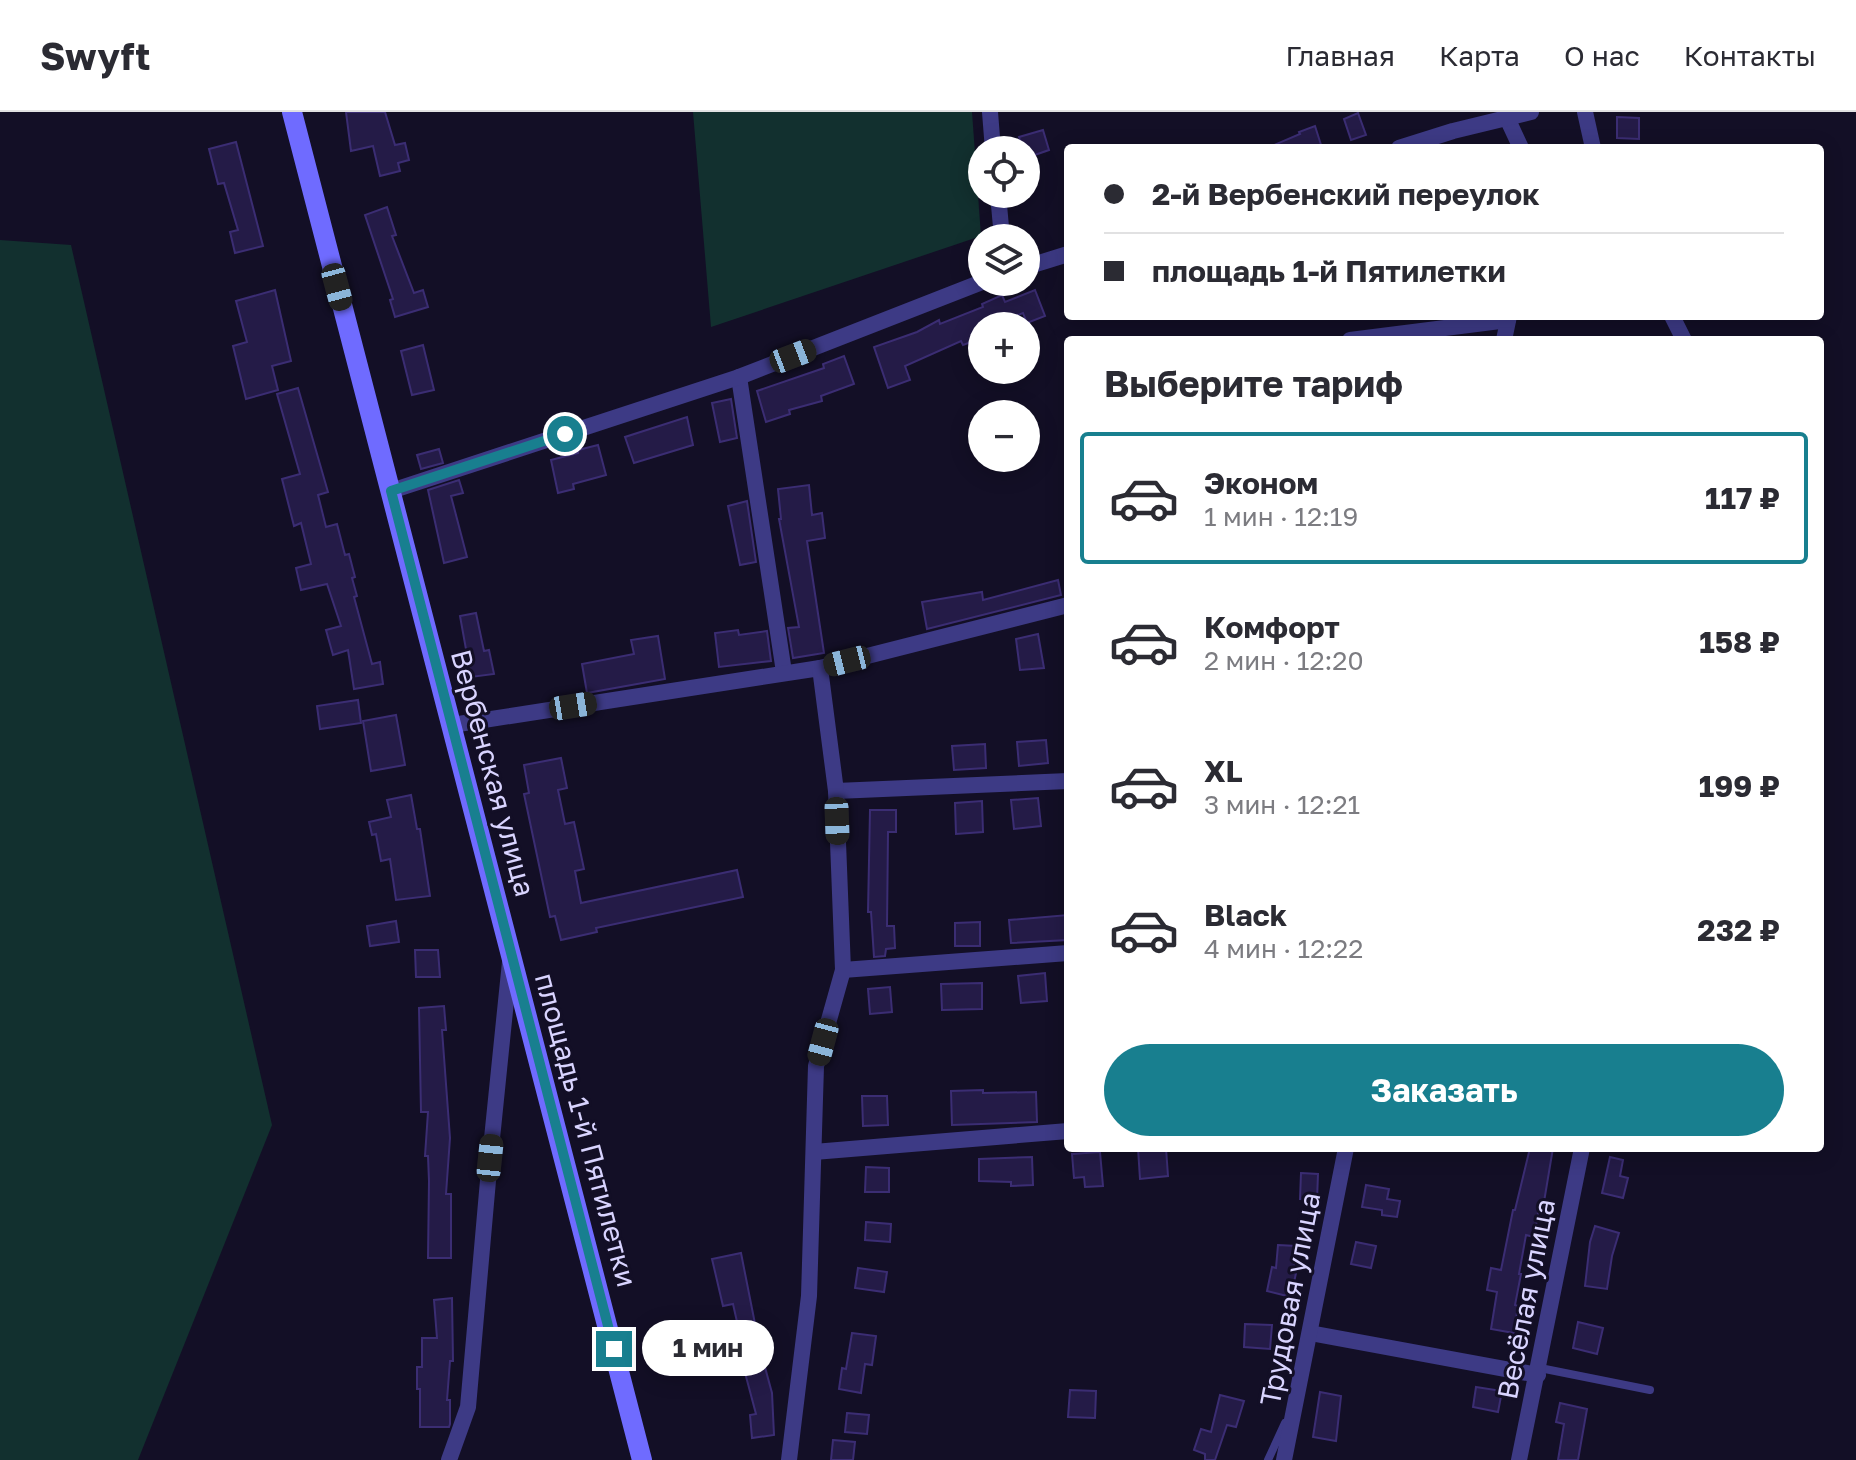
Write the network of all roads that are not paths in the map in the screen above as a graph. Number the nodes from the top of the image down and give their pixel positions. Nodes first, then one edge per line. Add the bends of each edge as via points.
1 (292, 112) edge
2 (990, 112) edge
3 (1531, 112) edge
4 (1585, 112) edge
5 (1507, 118) junction
6 (992, 136) edge
7 (1412, 144) edge
8 (1519, 144) edge
9 (1592, 144) edge
10 (1064, 255) edge
11 (1040, 263) edge
12 (968, 287) edge
13 (1494, 320) edge
14 (1379, 336) edge
15 (739, 377) junction
16 (391, 491) junction
17 (1064, 606) edge
18 (820, 668) junction
19 (784, 672) junction
20 (452, 725) junction
21 (1064, 781) edge
22 (836, 791) junction
23 (511, 953) junction
24 (1064, 953) edge
25 (843, 970) junction
26 (1064, 1131) edge
27 (814, 1152) junction
28 (1345, 1152) edge
29 (1581, 1152) edge
30 (1310, 1333) junction
31 (1539, 1371) junction
32 (1650, 1390) dead end
33 (1297, 1397) junction
34 (449, 1460) edge
35 (642, 1460) edge
36 (789, 1460) edge
37 (1268, 1460) edge
38 (1284, 1460) edge
39 (1519, 1460) edge

1 - 16 main road, Вербенская улица
2 - 6 street
3 - 5 street
4 - 9 street
5 - 7 street
5 - 8 street
10 - 11 street
12 - 15 street
13 - 14 street
15 - 16 street
15 - 19 street
16 - 20 main road, Вербенская улица
17 - 18 street
18 - 19 street
18 - 22 street
19 - 20 street
20 - 23 main road, Вербенская улица
21 - 22 street
22 - 25 street
23 - 34 street, Вербенская улица via 468,1407
23 - 35 main road, площадь 1-й Пятилетки
24 - 25 street
25 - 27 street via 816,1066
26 - 27 street
27 - 36 street via 809,1296
28 - 30 street, Трудовая улица
29 - 31 street, Весёлая улица
30 - 31 street
30 - 33 street, Трудовая улица
31 - 32 lane
31 - 39 street, Весёлая улица
33 - 37 lane
33 - 38 street, Трудовая улица

